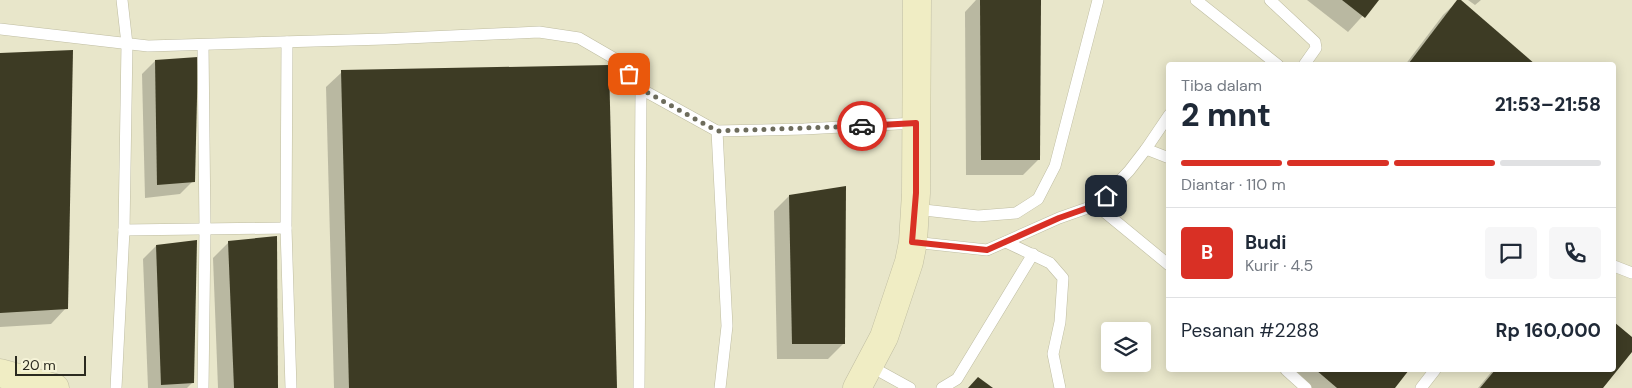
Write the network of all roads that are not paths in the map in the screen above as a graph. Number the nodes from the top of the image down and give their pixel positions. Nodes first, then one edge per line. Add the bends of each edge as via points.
1 (122, 0) edge
2 (917, 0) edge
3 (1098, 0) edge
4 (1196, 0) edge
5 (1270, 0) edge
6 (0, 29) edge
7 (287, 42) junction
8 (127, 44) junction
9 (203, 45) junction
10 (1274, 62) edge
11 (1307, 62) edge
12 (641, 89) junction
13 (1166, 119) edge
14 (916, 123) junction
15 (717, 131) junction
16 (1146, 149) junction
17 (1166, 157) edge
18 (1096, 205) junction
19 (915, 209) junction
20 (286, 228) junction
21 (205, 229) junction
22 (124, 230) junction
23 (912, 242) junction
24 (1006, 242) junction
25 (1033, 254) junction
26 (1166, 263) edge
27 (1616, 267) edge
28 (1632, 273) edge
29 (1288, 372) edge
30 (1433, 372) edge
31 (0, 373) edge
32 (863, 377) edge
33 (54, 388) edge
34 (116, 388) edge
35 (203, 388) edge
36 (291, 388) edge
37 (639, 388) edge
38 (720, 388) edge
39 (910, 388) edge
40 (942, 388) edge
41 (1060, 388) edge
42 (1306, 388) edge
43 (1421, 388) edge

1 - 8 lane
2 - 14 street
3 - 19 lane via 1055,166 1038,199 1016,213 978,216
4 - 10 lane
5 - 11 lane via 1315,42 1316,48
6 - 8 lane
7 - 9 lane
7 - 12 lane via 538,32 579,38 617,60
7 - 20 lane
8 - 9 lane
8 - 22 lane
9 - 21 lane
12 - 15 lane
12 - 37 lane
13 - 16 lane
14 - 15 lane
14 - 19 street
15 - 38 lane via 727,326
16 - 17 lane
16 - 18 lane via 1130,171
18 - 24 lane
18 - 26 lane
19 - 23 street
20 - 21 lane
20 - 36 lane
21 - 22 lane
21 - 35 lane
22 - 34 lane
23 - 24 lane via 987,250
23 - 32 street via 884,337
24 - 25 lane
25 - 40 lane via 957,379
25 - 41 lane via 1050,263 1062,278 1060,322 1053,354
27 - 28 lane
29 - 42 lane
30 - 43 lane
31 - 33 street
32 - 39 lane

